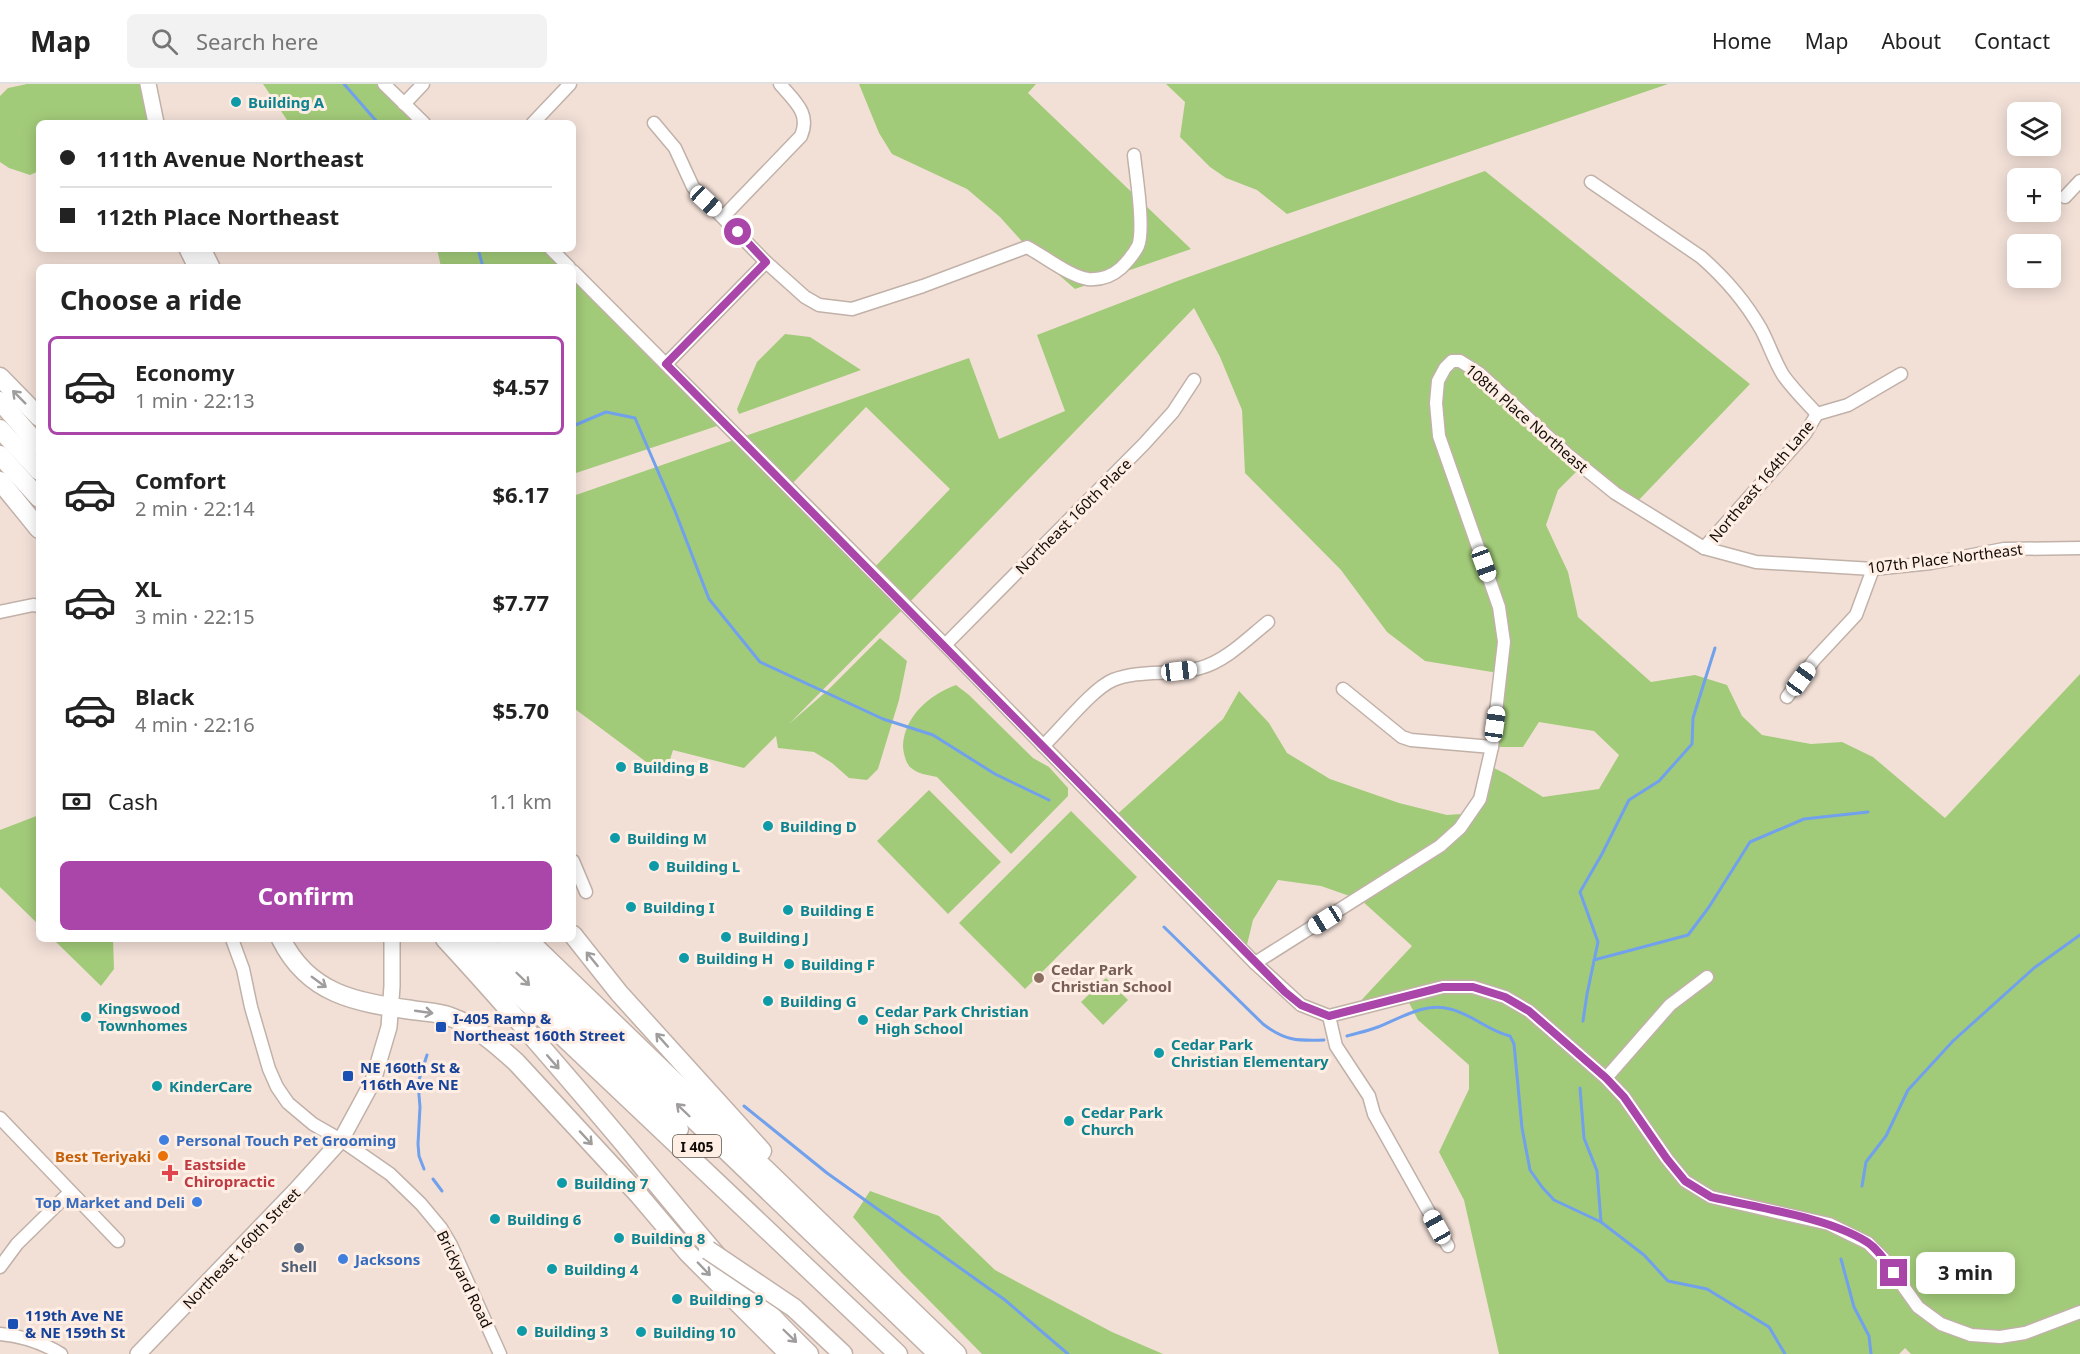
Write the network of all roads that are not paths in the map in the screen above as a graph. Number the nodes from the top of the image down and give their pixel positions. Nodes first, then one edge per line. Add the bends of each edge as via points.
1 (148, 84) edge
2 (384, 84) edge
3 (423, 84) edge
4 (570, 84) edge
5 (780, 84) edge
6 (404, 104) junction
7 (155, 120) edge
8 (421, 120) edge
9 (536, 120) edge
10 (654, 123) dead end
11 (1134, 154) dead end
12 (2080, 181) edge
13 (1591, 182) dead end
14 (2065, 197) dead end
15 (723, 217) junction
16 (554, 252) edge
17 (766, 262) junction
18 (566, 264) edge
19 (576, 274) edge
20 (666, 364) junction
21 (1901, 374) dead end
22 (0, 377) edge
23 (1194, 380) dead end
24 (0, 401) edge
25 (36, 414) edge
26 (1817, 414) junction
27 (0, 429) edge
28 (36, 443) edge
29 (0, 455) edge
30 (36, 468) edge
31 (0, 474) edge
32 (0, 481) edge
33 (36, 495) edge
34 (36, 512) edge
35 (36, 525) edge
36 (1704, 548) junction
37 (2080, 548) edge
38 (1874, 569) junction
39 (36, 606) edge
40 (0, 612) edge
41 (1268, 622) dead end
42 (945, 645) junction
43 (1343, 689) dead end
44 (1787, 697) dead end
45 (1043, 746) junction
46 (1492, 747) junction
47 (576, 868) edge
48 (586, 892) dead end
49 (576, 938) edge
50 (233, 942) edge
51 (283, 942) edge
52 (392, 942) edge
53 (448, 942) edge
54 (463, 942) edge
55 (484, 942) edge
56 (509, 942) edge
57 (530, 942) edge
58 (1255, 963) junction
59 (1707, 976) dead end
60 (391, 1007) junction
61 (1329, 1016) junction
62 (1606, 1078) junction
63 (0, 1118) edge
64 (341, 1140) junction
65 (70, 1192) junction
66 (638, 1194) junction
67 (118, 1241) dead end
68 (1448, 1246) dead end
69 (0, 1268) edge
70 (869, 1271) junction
71 (2080, 1312) edge
72 (0, 1334) edge
73 (147, 1351) edge
74 (61, 1354) edge
75 (500, 1354) edge
76 (789, 1354) edge
77 (809, 1354) edge
78 (843, 1354) edge
79 (898, 1354) edge
80 (913, 1354) edge
81 (938, 1354) edge
82 (957, 1354) edge

1 - 7 main road
2 - 6 street
3 - 6 street
4 - 9 street
5 - 15 street via 804,116 801,136
6 - 8 street
10 - 15 street via 675,148 693,187
11 - 17 street via 1139,244 1115,273 1100,279 1086,279 1027,247 852,309 819,304 805,297
12 - 14 street
13 - 26 street via 1716,270 1747,306 1785,378
15 - 17 street
16 - 18 street
17 - 20 street
19 - 20 street
20 - 42 street
21 - 26 street via 1848,405
25 -> 22 highway
23 - 42 street, Northeast 160th Place via 1173,412 1144,444
24 - 28 highway
26 - 36 street, Northeast 164th Lane
27 - 30 highway
29 - 33 highway
31 - 34 highway
32 - 35 highway
36 - 38 street, 107th Place Northeast via 1756,562
36 - 46 street, 108th Place Northeast via 1615,494 1479,373 1460,361 1452,361 1438,381 1438,436 1500,607 1504,642
37 - 38 street, 107th Place Northeast via 2004,549
38 - 44 street via 1856,615 1814,660
39 - 40 street
41 - 45 street via 1226,655 1200,668 1113,680
42 - 45 street
43 - 46 street via 1402,737
45 - 58 street
46 - 58 street, 108th Place Northeast via 1480,800 1460,828 1440,846
47 - 48 street
70 -> 49 highway via 619,993
50 - 64 street, Brickyard Road via 269,1069 278,1087 288,1102 314,1124
51 -> 60 highway via 308,975 332,992 363,1003
52 - 60 main road, Northeast 160th Street
53 -> 77 highway via 768,1315
54 - 79 highway, I 405
55 -> 80 highway, I 405
81 -> 56 highway, I 405
57 - 70 highway, I 405
58 - 61 street via 1301,1005
59 - 62 street via 1670,1005
60 - 64 main road, Northeast 160th Street via 373,1081
60 -> 66 highway via 447,1015 483,1034 516,1062
61 - 62 street via 1443,987 1473,987 1505,997 1529,1011
61 - 68 street via 1335,1046 1369,1096 1374,1114
62 - 71 street via 1685,1181 1711,1197 1829,1224 1868,1243 1918,1307 1941,1324 1971,1335 2000,1337 2025,1333
63 - 65 street
64 - 73 main road, Northeast 160th Street
64 - 75 street, Brickyard Road via 390,1174 441,1228
65 - 67 street
65 - 69 street via 16,1244
66 -> 76 highway via 674,1237
66 - 78 highway, bridge via 691,1239 794,1308
70 - 82 highway, I 405
72 - 74 street via 29,1340

